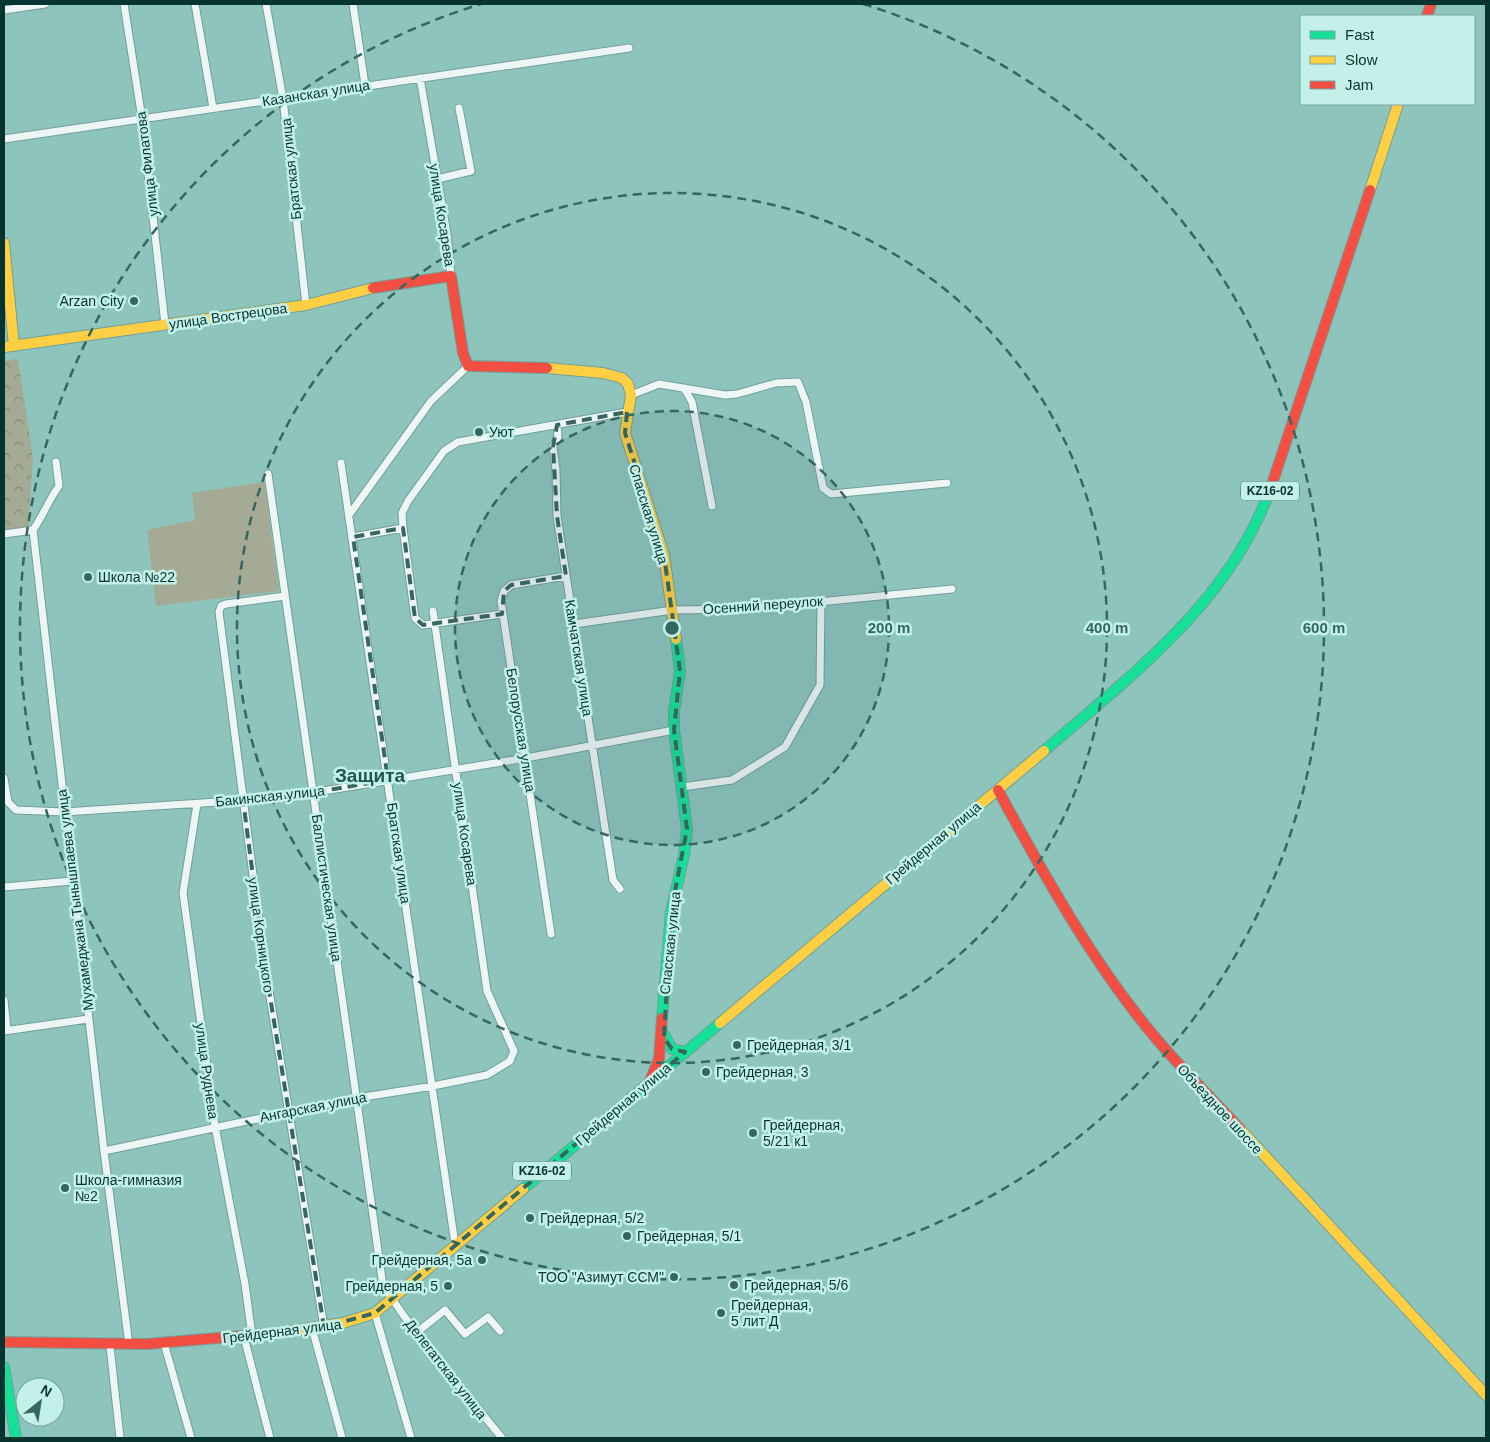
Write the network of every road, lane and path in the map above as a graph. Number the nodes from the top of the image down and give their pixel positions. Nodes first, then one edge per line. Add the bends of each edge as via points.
1 (45, 4) edge
2 (124, 4) edge
3 (195, 4) edge
4 (266, 4) edge
5 (353, 4) edge
6 (4, 10) edge
7 (629, 48) dead end
8 (420, 78) junction
9 (365, 85) junction
10 (283, 98) junction
11 (1398, 105) edge
12 (212, 108) junction
13 (459, 108) dead end
14 (142, 120) junction
15 (4, 139) edge
16 (437, 180) junction
17 (4, 243) edge
18 (451, 276) junction
19 (306, 305) junction
20 (165, 324) junction
21 (9, 346) edge
22 (468, 366) junction
23 (684, 388) junction
24 (631, 395) junction
25 (627, 412) junction
26 (556, 425) junction
27 (56, 462) dead end
28 (341, 463) dead end
29 (268, 474) dead end
30 (947, 483) dead end
31 (712, 506) dead end
32 (349, 515) junction
33 (403, 528) junction
34 (33, 530) junction
35 (4, 534) edge
36 (353, 536) junction
37 (566, 576) junction
38 (952, 589) dead end
39 (285, 596) junction
40 (821, 602) junction
41 (673, 610) junction
42 (433, 611) dead end
43 (502, 614) junction
44 (435, 624) junction
45 (574, 624) junction
46 (674, 730) junction
47 (592, 745) junction
48 (526, 758) junction
49 (456, 769) junction
50 (4, 778) edge
51 (388, 780) junction
52 (682, 787) junction
53 (998, 790) junction
54 (314, 792) junction
55 (243, 800) junction
56 (197, 804) junction
57 (64, 812) junction
58 (72, 881) junction
59 (4, 887) edge
60 (620, 889) dead end
61 (551, 934) dead end
62 (4, 1000) edge
63 (88, 1019) junction
64 (6, 1030) edge
65 (662, 1030) junction
66 (514, 1051) joint
67 (685, 1052) junction
68 (649, 1083) junction
69 (433, 1086) junction
70 (357, 1098) junction
71 (288, 1112) junction
72 (215, 1126) junction
73 (104, 1151) junction
74 (455, 1244) junction
75 (392, 1299) junction
76 (375, 1313) junction
77 (324, 1327) junction
78 (312, 1328) junction
79 (500, 1331) dead end
80 (416, 1333) junction
81 (248, 1337) junction
82 (4, 1342) edge
83 (164, 1342) junction
84 (129, 1345) junction
85 (110, 1346) junction
86 (4, 1367) edge
87 (1486, 1394) edge
88 (16, 1438) edge
89 (120, 1438) edge
90 (191, 1438) edge
91 (270, 1438) edge
92 (342, 1438) edge
93 (411, 1438) edge
94 (502, 1438) edge

1 - 6 street
2 - 14 street, улица Филатова
3 - 12 street
4 - 10 street, Братская улица
5 - 9 street
7 - 8 street, Казанская улица
8 - 9 street, Казанская улица
8 - 16 street, улица Косарева
9 - 10 street, Казанская улица
10 - 12 street, Казанская улица
10 - 19 street, Братская улица
11 - 53 main road, KZ16-02 via 1270,492 1246,543 1214,591 1176,635
12 - 14 street, Казанская улица
13 - 16 street via 471,171
14 - 15 street, Казанская улица
14 - 20 street, улица Филатова
16 - 18 street, улица Косарева
17 - 21 main road
18 - 19 main road, улица Вострецова via 377,287
18 - 22 main road, улица Косарева via 463,353
19 - 20 main road, улица Вострецова
20 - 21 main road, улица Вострецова
22 - 24 main road via 604,372 622,378
22 - 32 street via 431,401
23 - 24 street via 659,384
23 - 30 street via 724,395 776,383 798,382 806,402 824,488 831,494
23 - 31 street via 692,402
24 - 25 main road, Спасская улица
25 - 26 street
25 - 41 main road, Спасская улица via 625,433 664,555
26 - 33 street via 458,442 444,451 408,501 402,513
26 - 37 street, Камчатская улица via 558,437 553,447 557,516
27 - 34 street via 59,486
28 - 32 street, Братская улица
29 - 39 street, Баллистическая улица
32 - 36 street, Братская улица
33 - 36 street
33 - 44 street via 415,618 422,625
34 - 35 street
34 - 57 street, Мухамеджана Тынышпаева улица
36 - 51 street, Братская улица
37 - 43 street, Белорусская улица via 510,585 501,601
37 - 45 street, Камчатская улица
38 - 40 street, Осенний переулок
39 - 54 street, Баллистическая улица
39 - 55 street, улица Корницкого via 226,604 219,612
40 - 41 street, Осенний переулок via 746,609
40 - 52 street via 820,685 785,747 732,780
41 - 45 street, Осенний переулок
41 - 46 main road, Спасская улица via 680,671
42 - 44 street, улица Косарева
43 - 44 street
43 - 48 street, Белорусская улица
44 - 49 street, улица Косарева
45 - 47 street, Камчатская улица
46 - 47 street, Бакинская улица
46 - 52 main road, Спасская улица
47 - 48 street, Бакинская улица
47 - 60 street, Камчатская улица via 613,880
48 - 49 street, Бакинская улица
48 - 61 street, Белорусская улица
49 - 51 street, Бакинская улица
49 - 66 street, улица Косарева via 487,991
50 - 57 street, Бакинская улица via 8,802 16,810
51 - 54 street, Бакинская улица
51 - 69 street, Братская улица
52 - 65 main road, Спасская улица via 687,829 671,912
53 - 67 main road, Грейдерная улица / KZ16-02
53 - 87 main road, Объездное шоссе via 1079,932 1159,1042
54 - 55 street, Бакинская улица
54 - 70 street, Баллистическая улица
55 - 56 street, Бакинская улица
55 - 71 street, улица Корницкого
56 - 57 street, Бакинская улица
56 - 72 street, улица Руднева via 183,893
57 - 58 street, Мухамеджана Тынышпаева улица
58 - 59 street
58 - 63 street, Мухамеджана Тынышпаева улица
62 - 64 street
63 - 64 street
63 - 73 street, Мухамеджана Тынышпаева улица
65 - 67 main road via 669,1046
65 - 68 main road, Спасская улица via 659,1059
66 - 69 street, Ангарская улица via 510,1061 487,1074
67 - 68 main road, Грейдерная улица / KZ16-02
68 - 74 main road, Грейдерная улица / KZ16-02
69 - 70 street, Ангарская улица
69 - 74 street, Братская улица
70 - 71 street, Ангарская улица
70 - 75 street, Баллистическая улица via 383,1286
71 - 72 street, Ангарская улица
71 - 77 street, улица Корницкого
72 - 73 street, Ангарская улица
72 - 81 street, улица Руднева via 245,1284
73 - 84 street, Мухамеджана Тынышпаева улица
74 - 75 main road, Грейдерная улица / KZ16-02
75 - 76 main road, Грейдерная улица / KZ16-02
75 - 80 street, Делегатская улица
76 - 77 main road, Грейдерная улица / KZ16-02 via 355,1322
76 - 93 street
77 - 78 main road, Грейдерная улица / KZ16-02
78 - 81 main road, Грейдерная улица / KZ16-02
78 - 92 street
79 - 80 street via 488,1317 465,1334 444,1310
80 - 94 street, Делегатская улица
81 - 83 main road, Грейдерная улица / KZ16-02
81 - 91 street, улица Руднева
82 - 85 main road, Грейдерная улица / KZ16-02
83 - 84 main road, Грейдерная улица / KZ16-02
83 - 90 street
84 - 85 main road, Грейдерная улица / KZ16-02
85 - 89 street
86 - 88 main road

